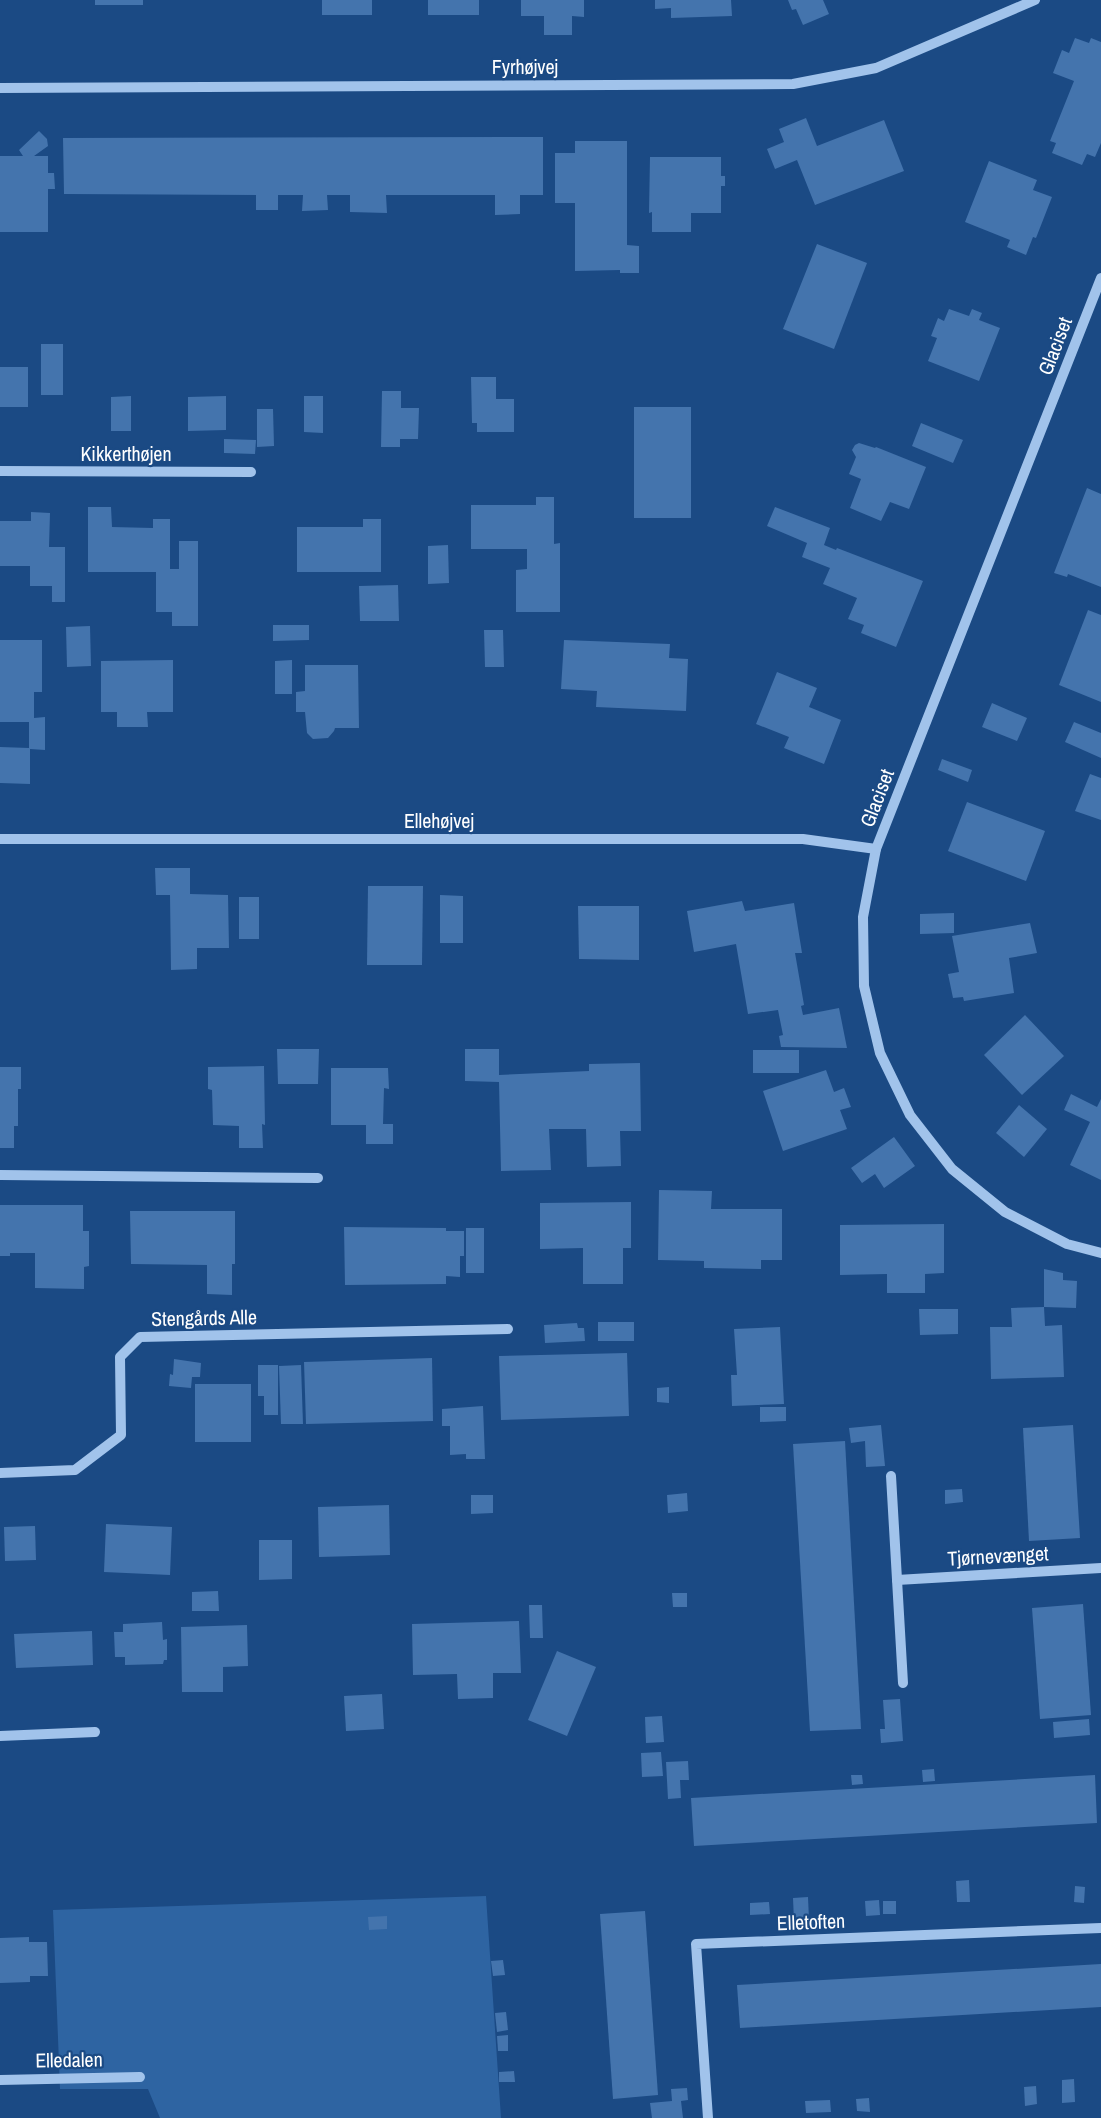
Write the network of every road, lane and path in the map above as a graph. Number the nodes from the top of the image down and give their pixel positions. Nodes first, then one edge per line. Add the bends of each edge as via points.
1 (1035, 0) edge
2 (0, 88) edge
3 (1101, 279) edge
4 (0, 471) edge
5 (251, 472) dead end
6 (0, 839) edge
7 (876, 849) junction
8 (0, 1175) edge
9 (318, 1178) dead end
10 (1101, 1253) edge
11 (508, 1329) dead end
12 (0, 1473) edge
13 (891, 1476) dead end
14 (1101, 1568) edge
15 (897, 1580) junction
16 (903, 1683) dead end
17 (95, 1732) dead end
18 (0, 1736) edge
19 (1101, 1928) edge
20 (140, 2077) dead end
21 (0, 2080) edge
22 (708, 2118) edge

1 - 2 street, Fyrhøjvej via 876,68 793,84
3 - 7 street, Glaciset
4 - 5 street, Kikkerthøjen
6 - 7 street, Ellehøjvej via 803,839
7 - 10 street, Glaciset via 863,917 864,986 880,1053 910,1115 952,1168 1005,1212 1066,1244
8 - 9 street
11 - 12 street, Stengårds Alle via 140,1337 120,1357 121,1435 75,1470
13 - 15 street
14 - 15 street, Tjørnevænget
15 - 16 street
17 - 18 street
19 - 22 street, Elletoften via 696,1944
20 - 21 street, Elledalen

